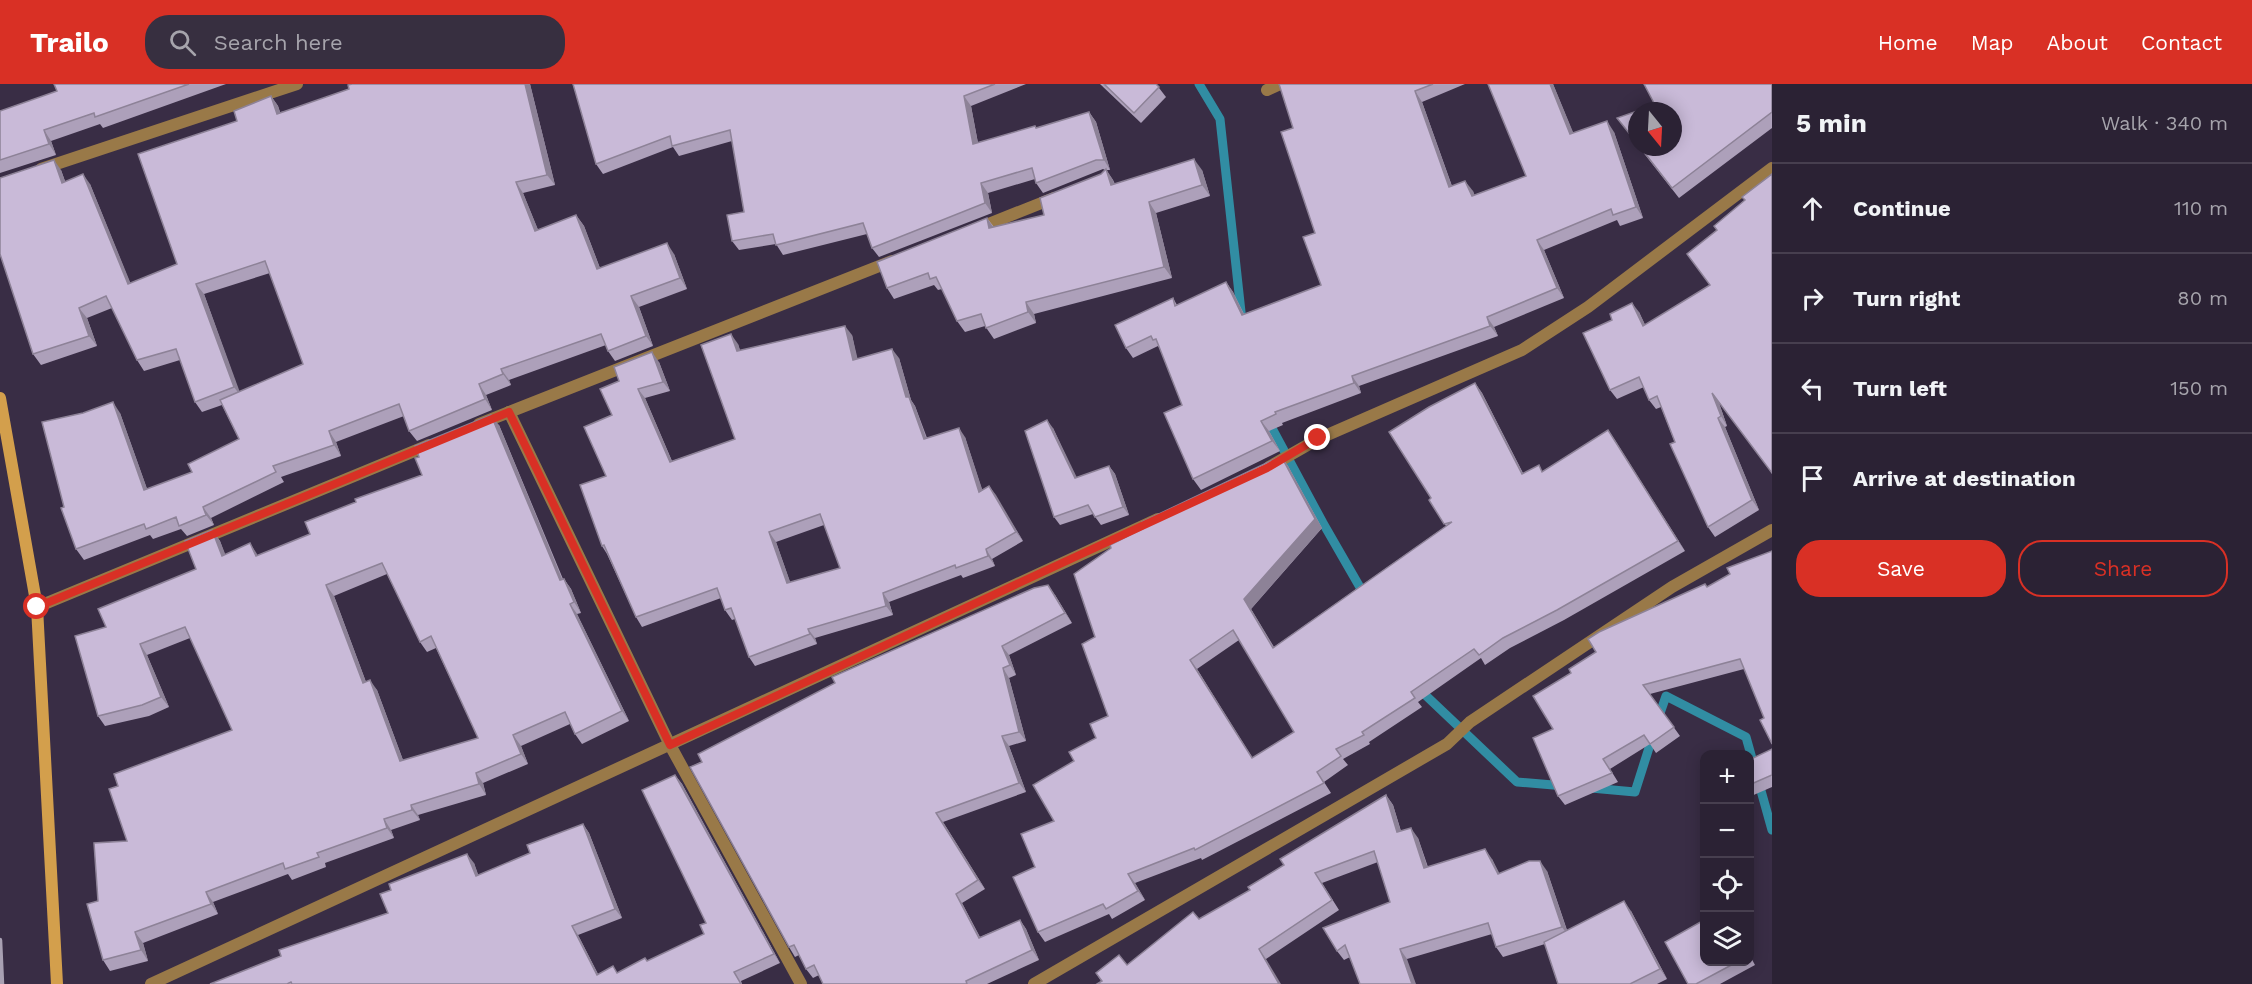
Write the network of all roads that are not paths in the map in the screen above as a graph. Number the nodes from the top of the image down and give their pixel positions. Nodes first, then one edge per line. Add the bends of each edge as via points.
1 (297, 84) edge
2 (1280, 84) edge
3 (1267, 90) dead end
4 (1772, 168) edge
5 (33, 171) edge
6 (1062, 195) edge
7 (963, 234) edge
8 (907, 255) edge
9 (0, 398) edge
10 (509, 412) junction
11 (465, 430) edge
12 (444, 439) edge
13 (1261, 471) edge
14 (1169, 514) edge
15 (1772, 530) edge
16 (37, 607) junction
17 (670, 745) junction
18 (57, 984) edge
19 (151, 984) edge
20 (801, 984) edge
21 (1034, 984) edge

1 - 5 street
2 - 3 street
4 - 13 street via 1588,307 1522,350 1318,438
6 - 7 street
8 - 10 street
9 - 16 main road
10 - 11 street
10 - 17 street
12 - 16 street
14 - 17 street
15 - 21 street via 1672,587 1470,722 1447,744
16 - 18 main road
17 - 19 street
17 - 20 street

